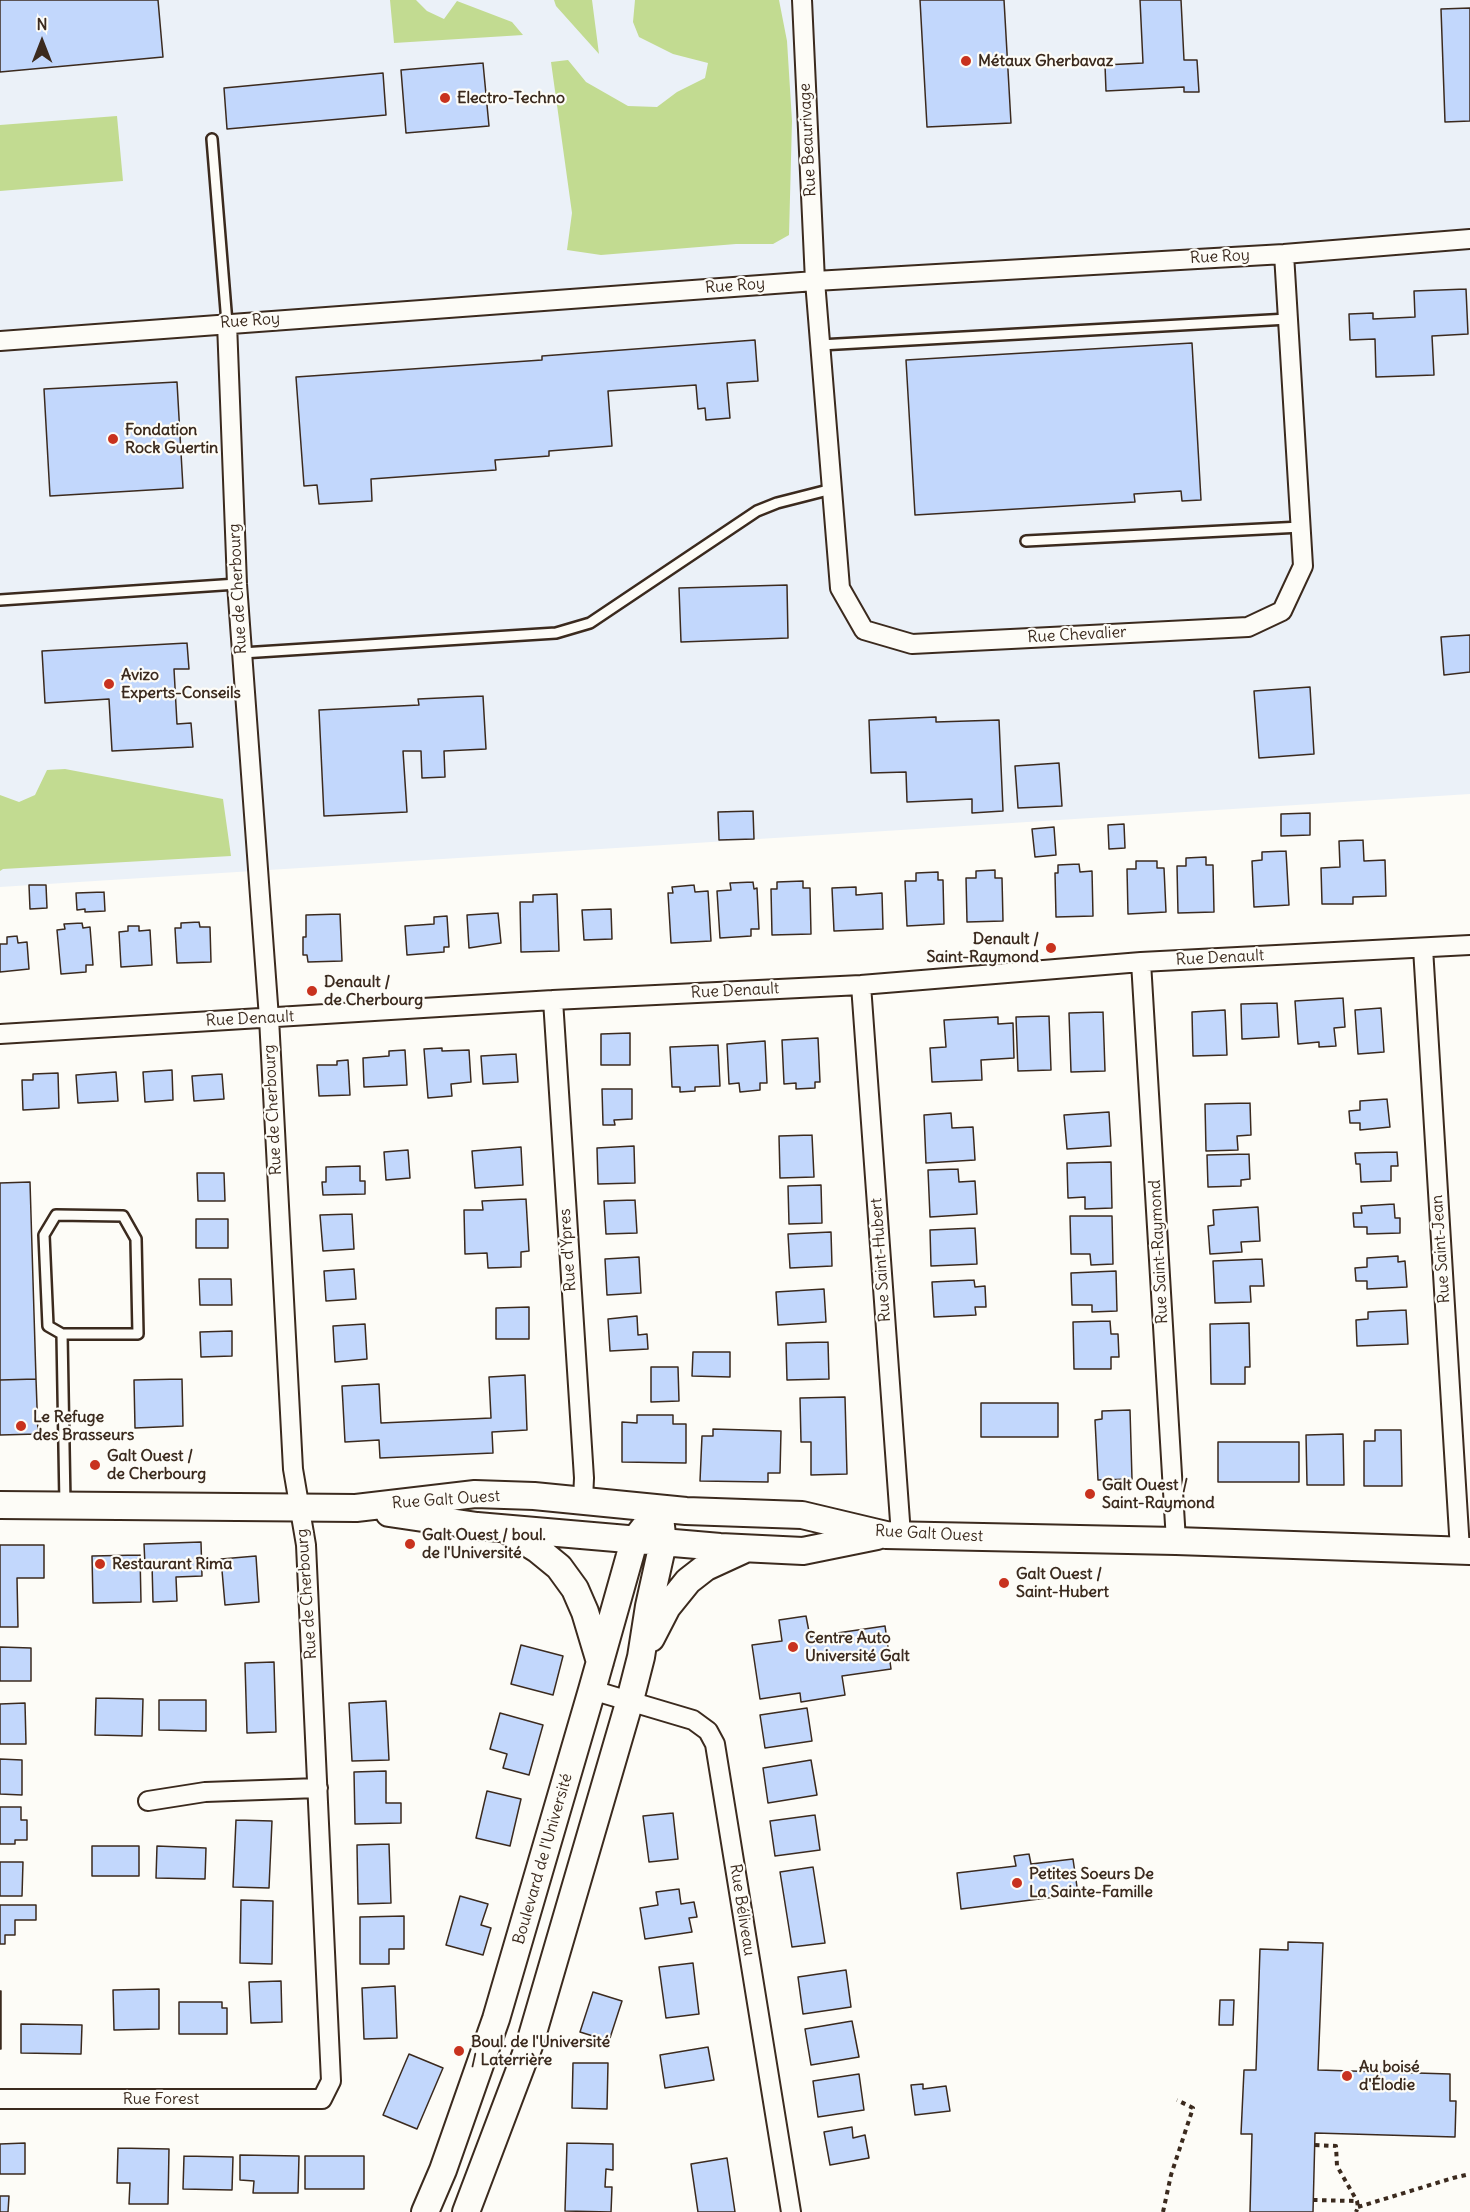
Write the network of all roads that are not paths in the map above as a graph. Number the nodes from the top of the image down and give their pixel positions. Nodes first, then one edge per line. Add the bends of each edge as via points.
1 (802, 0) edge
2 (212, 139) dead end
3 (1470, 239) edge
4 (1284, 254) junction
5 (815, 281) junction
6 (1288, 319) junction
7 (226, 323) junction
8 (0, 340) edge
9 (820, 345) junction
10 (832, 489) junction
11 (1301, 527) junction
12 (1026, 541) dead end
13 (237, 584) junction
14 (0, 600) edge
15 (242, 653) junction
16 (1470, 945) edge
17 (1423, 948) junction
18 (1141, 962) junction
19 (861, 985) junction
20 (553, 1000) junction
21 (268, 1018) junction
22 (0, 1034) edge
23 (62, 1334) junction
24 (583, 1500) junction
25 (0, 1506) edge
26 (65, 1506) junction
27 (299, 1507) junction
28 (356, 1508) junction
29 (659, 1509) junction
30 (505, 1529) junction
31 (894, 1535) junction
32 (634, 1541) junction
33 (1176, 1541) junction
34 (663, 1543) junction
35 (747, 1549) junction
36 (1465, 1551) edge
37 (641, 1657) junction
38 (600, 1662) junction
39 (592, 1690) junction
40 (630, 1700) junction
41 (318, 1788) junction
42 (148, 1801) dead end
43 (0, 2099) edge
44 (322, 2099) joint
45 (425, 2212) edge
46 (466, 2212) edge
47 (791, 2212) edge

1 - 5 street, Rue Beaurivage
2 - 7 lane
3 - 4 street, Rue Roy
4 - 5 street, Rue Roy
4 - 6 street, Rue Chevalier
5 - 7 street, Rue Roy
5 - 9 street, Rue Chevalier
6 - 9 lane
6 - 11 street, Rue Chevalier
7 - 8 street, Rue Roy
7 - 13 street, Rue de Cherbourg
9 - 10 street, Rue Chevalier
10 - 11 street, Rue Chevalier via 840,588 864,630 912,644 1248,627 1282,611 1303,566
10 - 15 lane via 757,511 590,623 556,633
11 - 12 lane
13 - 14 lane
13 - 15 street, Rue de Cherbourg
15 - 21 street, Rue de Cherbourg
16 - 17 street, Rue Denault
17 - 18 street, Rue Denault
17 - 36 street, Rue Saint-Jean
18 - 19 street, Rue Denault
18 - 33 street, Rue Saint-Raymond
19 - 20 street, Rue Denault
19 - 31 street, Rue Saint-Hubert
20 - 21 street, Rue Denault
20 - 24 street, Rue d'Ypres
21 - 22 street, Rue Denault
21 - 27 street, Rue de Cherbourg via 292,1469
23 - 23 lane via 138,1334 136,1239 123,1216 56,1215 44,1235 48,1326
23 - 26 lane
24 - 28 main road, Rue Galt Ouest via 475,1494
24 - 29 main road, Rue Galt Ouest
25 - 26 main road, Rue Galt Ouest
26 - 27 main road, Rue Galt Ouest
27 - 28 main road, Rue Galt Ouest
27 - 41 street, Rue de Cherbourg via 306,1545
28 - 30 main road, Rue Galt Ouest
29 - 31 main road, Rue Galt Ouest via 802,1515
29 - 32 main road, Boulevard de l'Université
29 - 34 main road
30 - 32 main road, Rue Galt Ouest
30 - 38 main road via 554,1563 575,1589
31 - 33 main road, Rue Galt Ouest
31 - 35 main road, Rue Galt Ouest via 803,1551
32 - 34 main road, Rue Galt Ouest
32 - 38 main road, Boulevard de l'Université
33 - 36 main road, Rue Galt Ouest
34 - 35 main road, Rue Galt Ouest
34 - 37 main road
35 - 37 main road via 706,1567 688,1581 667,1607
37 - 40 main road
38 - 39 main road, Boulevard de l'Université
39 - 40 street, Rue Béliveau
39 - 45 main road, Boulevard de l'Université via 496,2019
40 - 46 main road via 530,2043
40 - 47 street, Rue Béliveau via 693,1720 708,1731 715,1744
41 - 42 street via 205,1792
41 - 44 street, Rue de Cherbourg via 331,2081
43 - 44 street, Rue Forest

